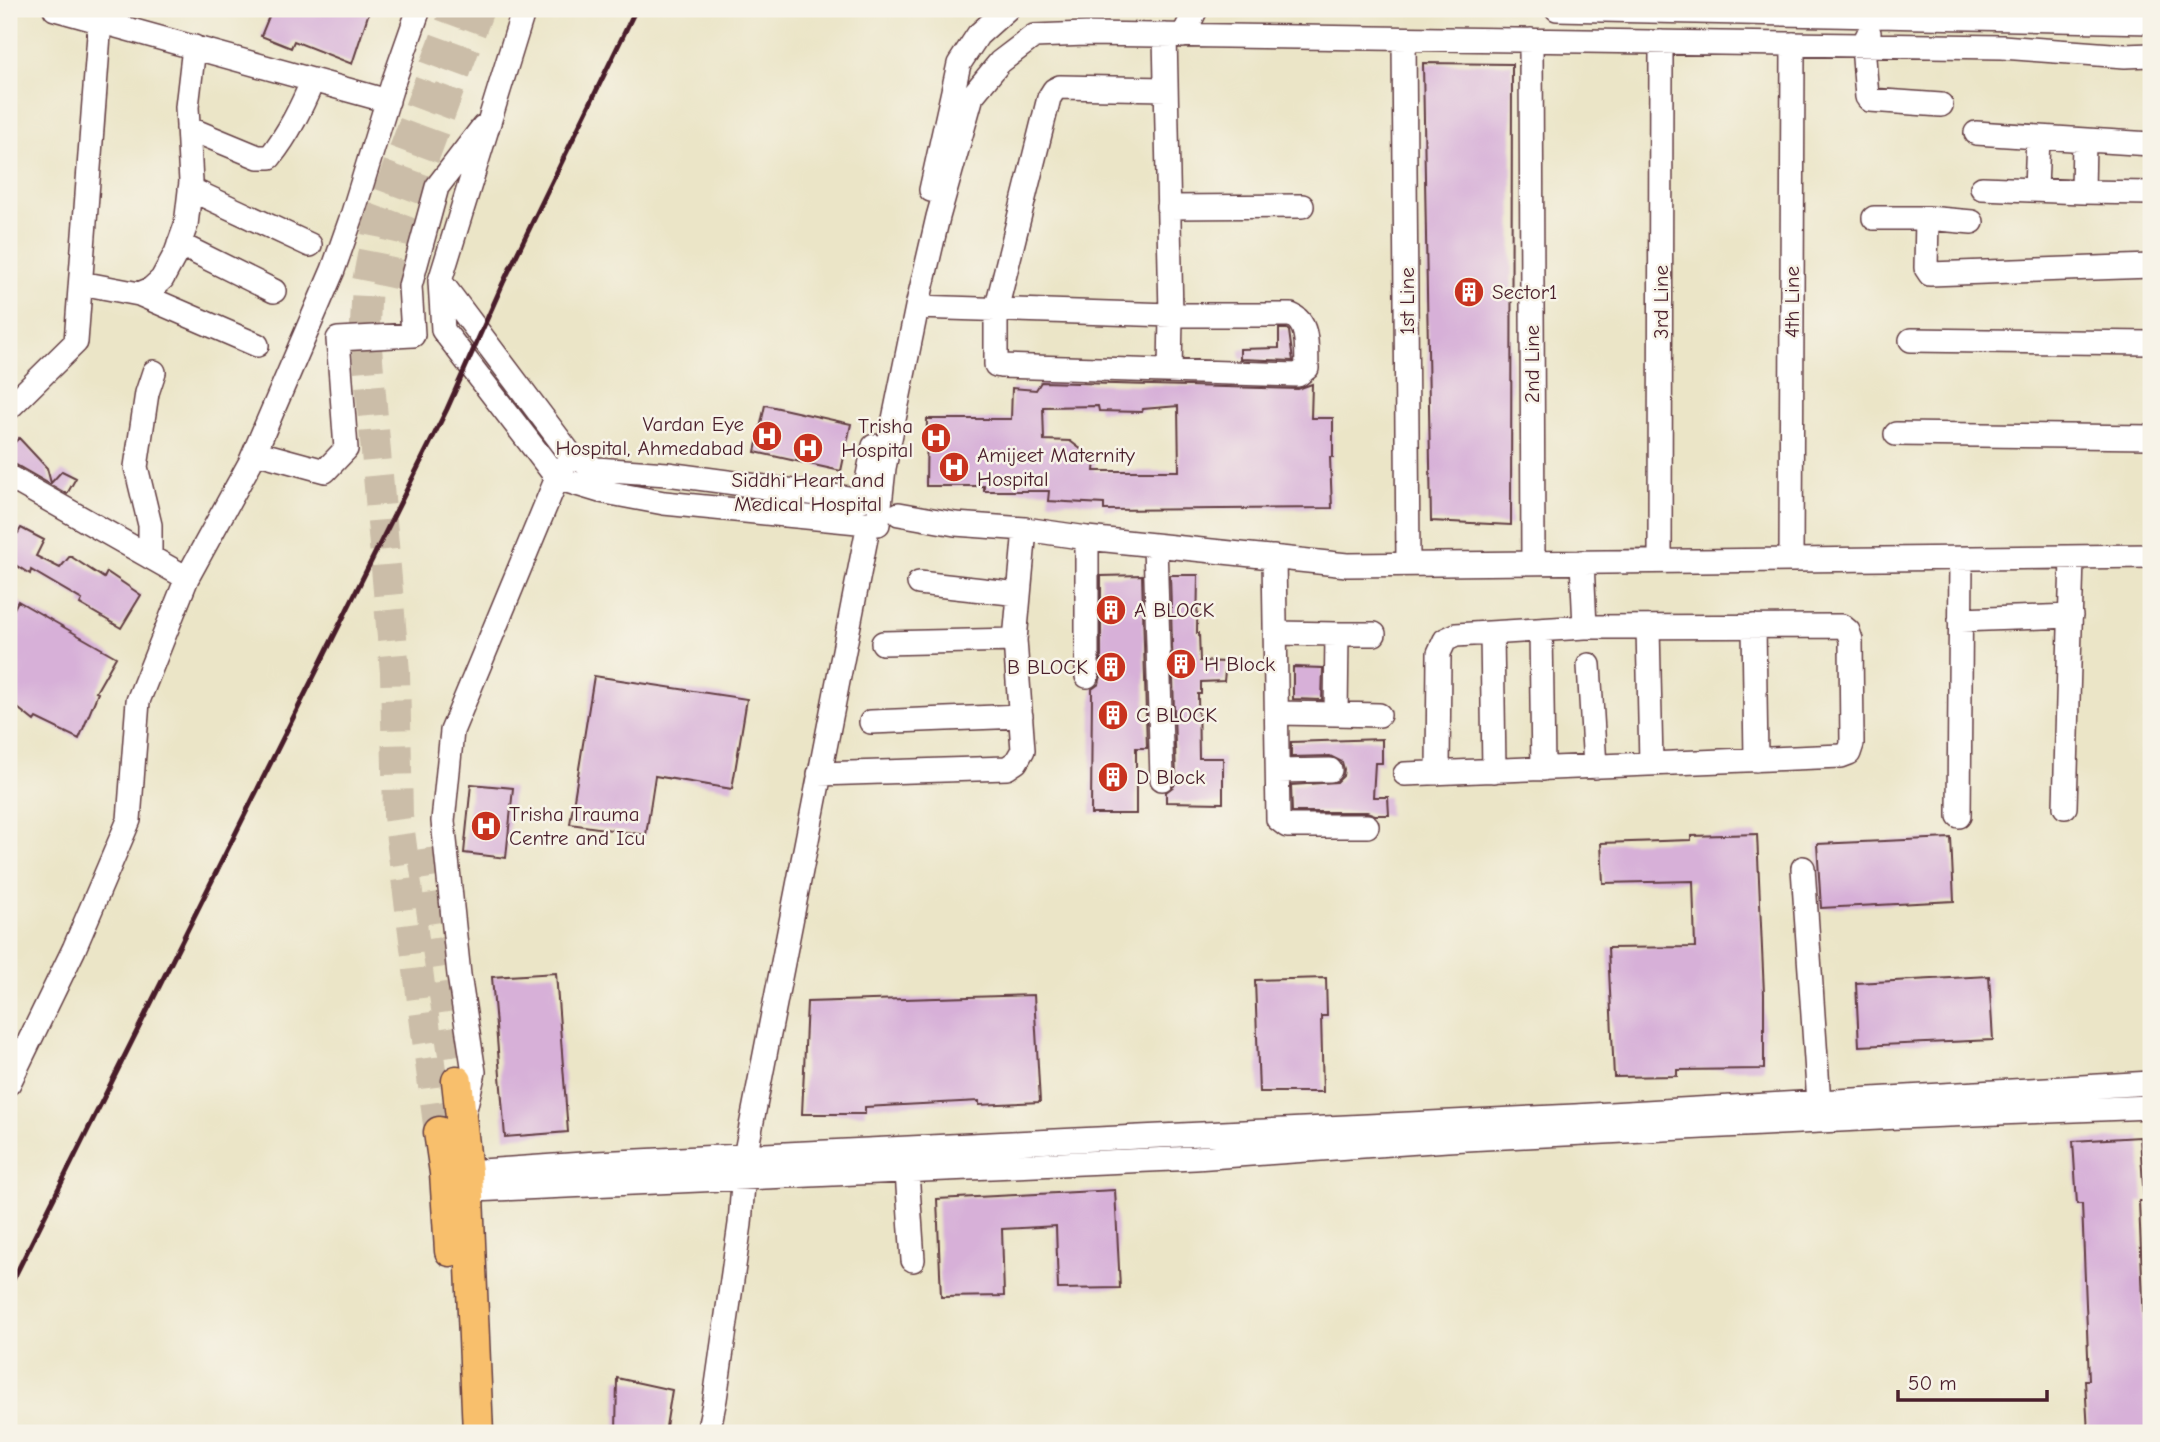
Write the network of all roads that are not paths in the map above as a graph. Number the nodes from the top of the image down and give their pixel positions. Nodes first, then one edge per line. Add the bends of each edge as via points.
1 (55, 9) edge
2 (419, 9) edge
3 (524, 9) edge
4 (1007, 9) edge
5 (1196, 9) edge
6 (1557, 9) edge
7 (1880, 12) edge
8 (2023, 13) edge
9 (100, 21) junction
10 (2151, 22) edge
11 (1174, 35) junction
12 (1405, 39) junction
13 (1531, 40) junction
14 (1661, 42) junction
15 (1793, 44) junction
16 (1863, 45) junction
17 (194, 47) junction
18 (2003, 47) junction
19 (2151, 55) edge
20 (313, 80) junction
21 (1166, 89) junction
22 (388, 101) junction
23 (1941, 105) dead end
24 (491, 116) junction
25 (188, 128) junction
26 (1976, 133) dead end
27 (2038, 137) junction
28 (2084, 140) junction
29 (2151, 144) edge
30 (1982, 188) dead end
31 (190, 189) junction
32 (2036, 189) junction
33 (2082, 192) junction
34 (2151, 193) edge
35 (1302, 206) dead end
36 (1168, 207) junction
37 (1874, 218) dead end
38 (1927, 218) junction
39 (1972, 222) dead end
40 (179, 244) junction
41 (310, 245) dead end
42 (2151, 266) edge
43 (440, 281) junction
44 (80, 283) junction
45 (274, 291) dead end
46 (139, 294) junction
47 (917, 307) junction
48 (996, 310) junction
49 (1171, 315) junction
50 (1911, 340) dead end
51 (2151, 343) edge
52 (257, 345) dead end
53 (1170, 371) junction
54 (154, 372) dead end
55 (9, 408) edge
56 (1896, 434) dead end
57 (2151, 437) edge
58 (255, 452) junction
59 (571, 455) junction
60 (9, 477) edge
61 (557, 478) junction
62 (874, 517) junction
63 (1026, 529) junction
64 (1087, 538) junction
65 (1155, 545) junction
66 (2151, 556) edge
67 (150, 557) junction
68 (1274, 557) junction
69 (2073, 558) junction
70 (1961, 559) junction
71 (1660, 561) junction
72 (1791, 561) junction
73 (1582, 562) junction
74 (1533, 563) junction
75 (1408, 564) junction
76 (187, 578) junction
77 (919, 583) dead end
78 (1019, 594) junction
79 (2071, 616) junction
80 (1960, 620) junction
81 (1754, 626) junction
82 (1586, 627) junction
83 (1648, 627) junction
84 (1541, 629) junction
85 (1492, 632) junction
86 (1275, 633) junction
87 (1336, 634) junction
88 (1374, 634) dead end
89 (1015, 640) junction
90 (883, 643) dead end
91 (1589, 665) dead end
92 (1087, 676) dead end
93 (1277, 713) junction
94 (1336, 714) junction
95 (1379, 715) dead end
96 (1021, 716) junction
97 (872, 722) dead end
98 (1756, 760) junction
99 (1651, 764) junction
100 (1595, 767) junction
101 (1543, 769) junction
102 (1330, 770) dead end
103 (1278, 771) junction
104 (1494, 771) junction
105 (1438, 773) junction
106 (819, 774) junction
107 (1405, 774) dead end
108 (1163, 779) dead end
109 (2065, 807) dead end
110 (1959, 816) dead end
111 (1367, 826) dead end
112 (1803, 868) dead end
113 (457, 1081) tunnel mouth
114 (9, 1083) edge
115 (2151, 1083) edge
116 (2151, 1107) edge
117 (1819, 1112) junction
118 (450, 1127) junction
119 (906, 1159) junction
120 (744, 1168) junction
121 (457, 1182) junction
122 (913, 1261) dead end
123 (460, 1433) edge
124 (478, 1433) edge
125 (708, 1433) edge

1 - 9 street
2 - 22 street
3 - 24 street
4 - 62 street via 978,35 958,64
5 - 11 street
6 - 7 street
7 - 8 street
7 - 16 street
8 - 10 street
8 - 18 street
9 - 17 street
9 - 44 street
11 - 12 street
11 - 21 street
11 - 47 street via 1034,36 1000,62 972,96
12 - 13 street
12 - 75 street, 1st Line
13 - 14 street
13 - 74 street, 2nd Line
14 - 15 street
14 - 71 street, 3rd Line
15 - 16 street
15 - 72 street, 4th Line
16 - 18 street
16 - 23 street via 1870,100
17 - 20 street
17 - 25 street
18 - 19 street
20 - 22 street
20 - 25 street via 296,118 270,157 258,157
21 - 36 street
21 - 48 street via 1054,90
22 - 58 street via 333,270
24 - 43 street
24 - 58 street via 437,187 410,286 413,335 338,339 346,449 326,471
25 - 31 street
26 - 27 street
27 - 28 street
27 - 32 street
28 - 29 street
28 - 33 street
30 - 32 street
31 - 40 street via 187,225
31 - 41 street
32 - 33 street
33 - 34 street
35 - 36 street
36 - 49 street
37 - 38 street
38 - 39 street
38 - 42 street via 1926,268 1930,274
40 - 45 street
40 - 46 street via 162,279
43 - 59 street
43 - 61 street via 443,330
44 - 46 street
44 - 55 street via 76,342
46 - 52 street
47 - 48 street
47 - 62 street
48 - 49 street
48 - 53 street via 996,365
49 - 53 street
49 - 53 street via 1299,319 1304,326 1307,368 1298,375
50 - 51 street
54 - 67 street via 136,467 150,525
56 - 57 street
58 - 76 street
59 - 61 street
59 - 62 street via 596,469 667,474
60 - 67 street
61 - 62 street via 664,503
61 - 118 street via 452,732 443,821 474,1072
62 - 63 street
62 - 106 street
63 - 64 street
63 - 78 street
64 - 65 street
64 - 92 street
65 - 68 street
65 - 108 street
66 - 69 street
67 - 76 street
68 - 75 street via 1347,565
68 - 86 street
69 - 70 street
69 - 79 street
70 - 72 street
70 - 80 street
71 - 72 street
71 - 73 street
73 - 74 street
73 - 82 street
74 - 75 street
76 - 114 street via 138,701 129,820 74,950
77 - 78 street
78 - 89 street
79 - 80 street
79 - 109 street
80 - 110 street
81 - 83 street
81 - 98 street
81 - 98 street via 1842,626 1851,640 1849,753
82 - 83 street
82 - 84 street
83 - 99 street
84 - 85 street
84 - 101 street
85 - 104 street
85 - 105 street via 1456,635 1445,640 1439,653
86 - 87 street
86 - 93 street
87 - 88 street
87 - 94 street
89 - 90 street
89 - 96 street
91 - 100 street
93 - 94 street
93 - 103 street
94 - 95 street
96 - 97 street
96 - 106 street via 1023,750 1006,768
98 - 99 street
99 - 100 street
100 - 101 street
101 - 104 street
102 - 103 street
103 - 111 street via 1278,819 1282,823
104 - 105 street
105 - 107 street
106 - 120 street
112 - 117 street
113 - 118 main road
115 - 117 street
116 - 117 street
117 - 119 street
118 - 121 main road
119 - 120 street
119 - 122 street
120 - 121 street via 597,1163
120 - 125 street via 740,1224
121 - 123 main road
121 - 124 main road

